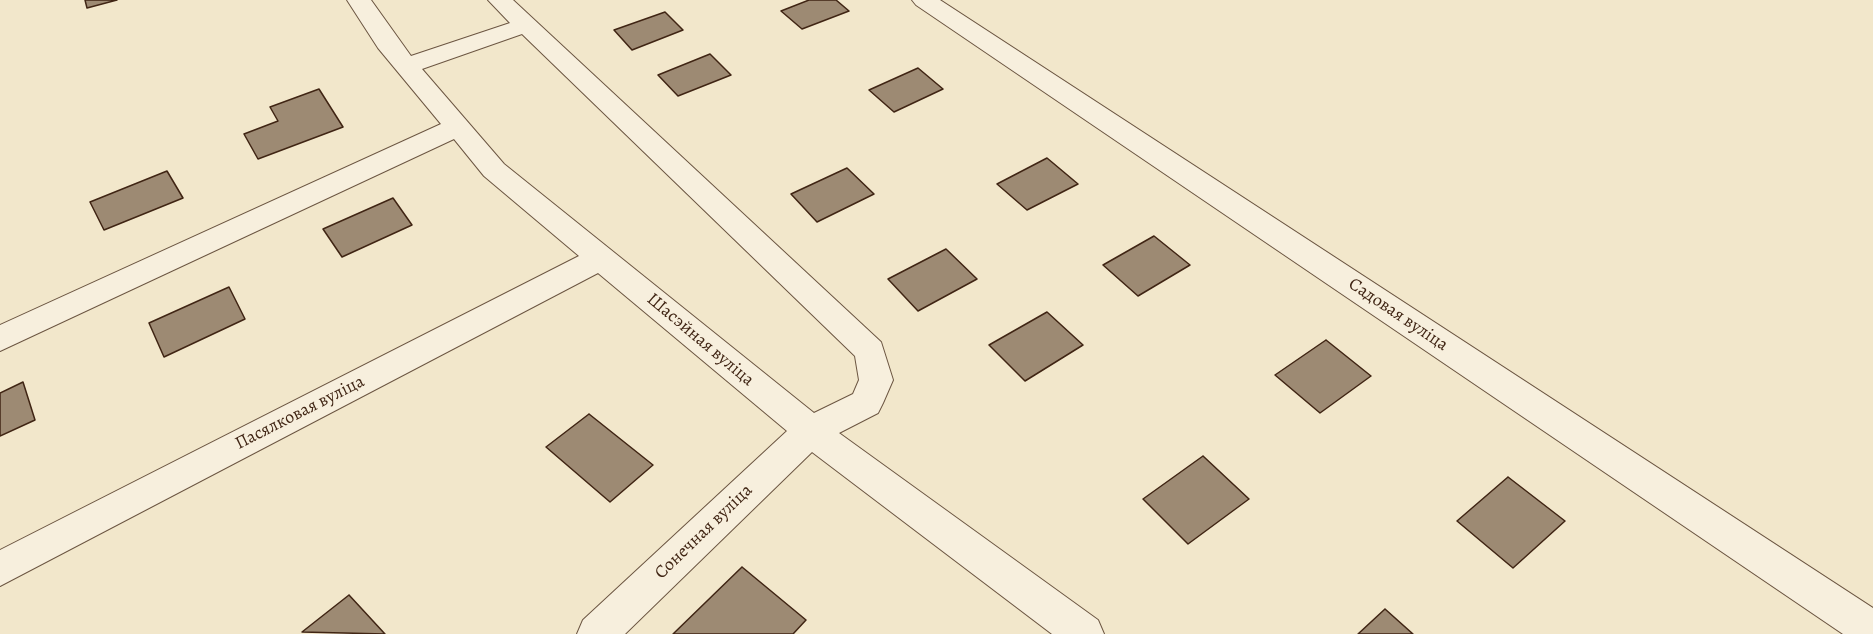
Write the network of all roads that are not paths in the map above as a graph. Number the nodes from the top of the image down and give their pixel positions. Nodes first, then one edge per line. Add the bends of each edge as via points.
1 (359, 0) edge
2 (500, 0) edge
3 (924, 0) edge
4 (526, 25) junction
5 (406, 66) junction
6 (458, 127) junction
7 (601, 258) junction
8 (0, 339) edge
9 (811, 431) junction
10 (0, 569) edge
11 (1873, 631) edge
12 (597, 634) edge
13 (1084, 634) edge

1 - 5 street, Шасэйная вуліца
2 - 4 street, Сонечная вуліца
3 - 11 street, Садовая вуліца
4 - 5 street
4 - 9 street, Сонечная вуліца via 870,351 876,380 866,403
5 - 6 street, Шасэйная вуліца
6 - 7 street, Шасэйная вуліца via 494,170
6 - 8 street
7 - 9 street, Шасэйная вуліца
7 - 10 street, Пасялковая вуліца
9 - 12 street, Сонечная вуліца
9 - 13 street, Шасэйная вуліца

